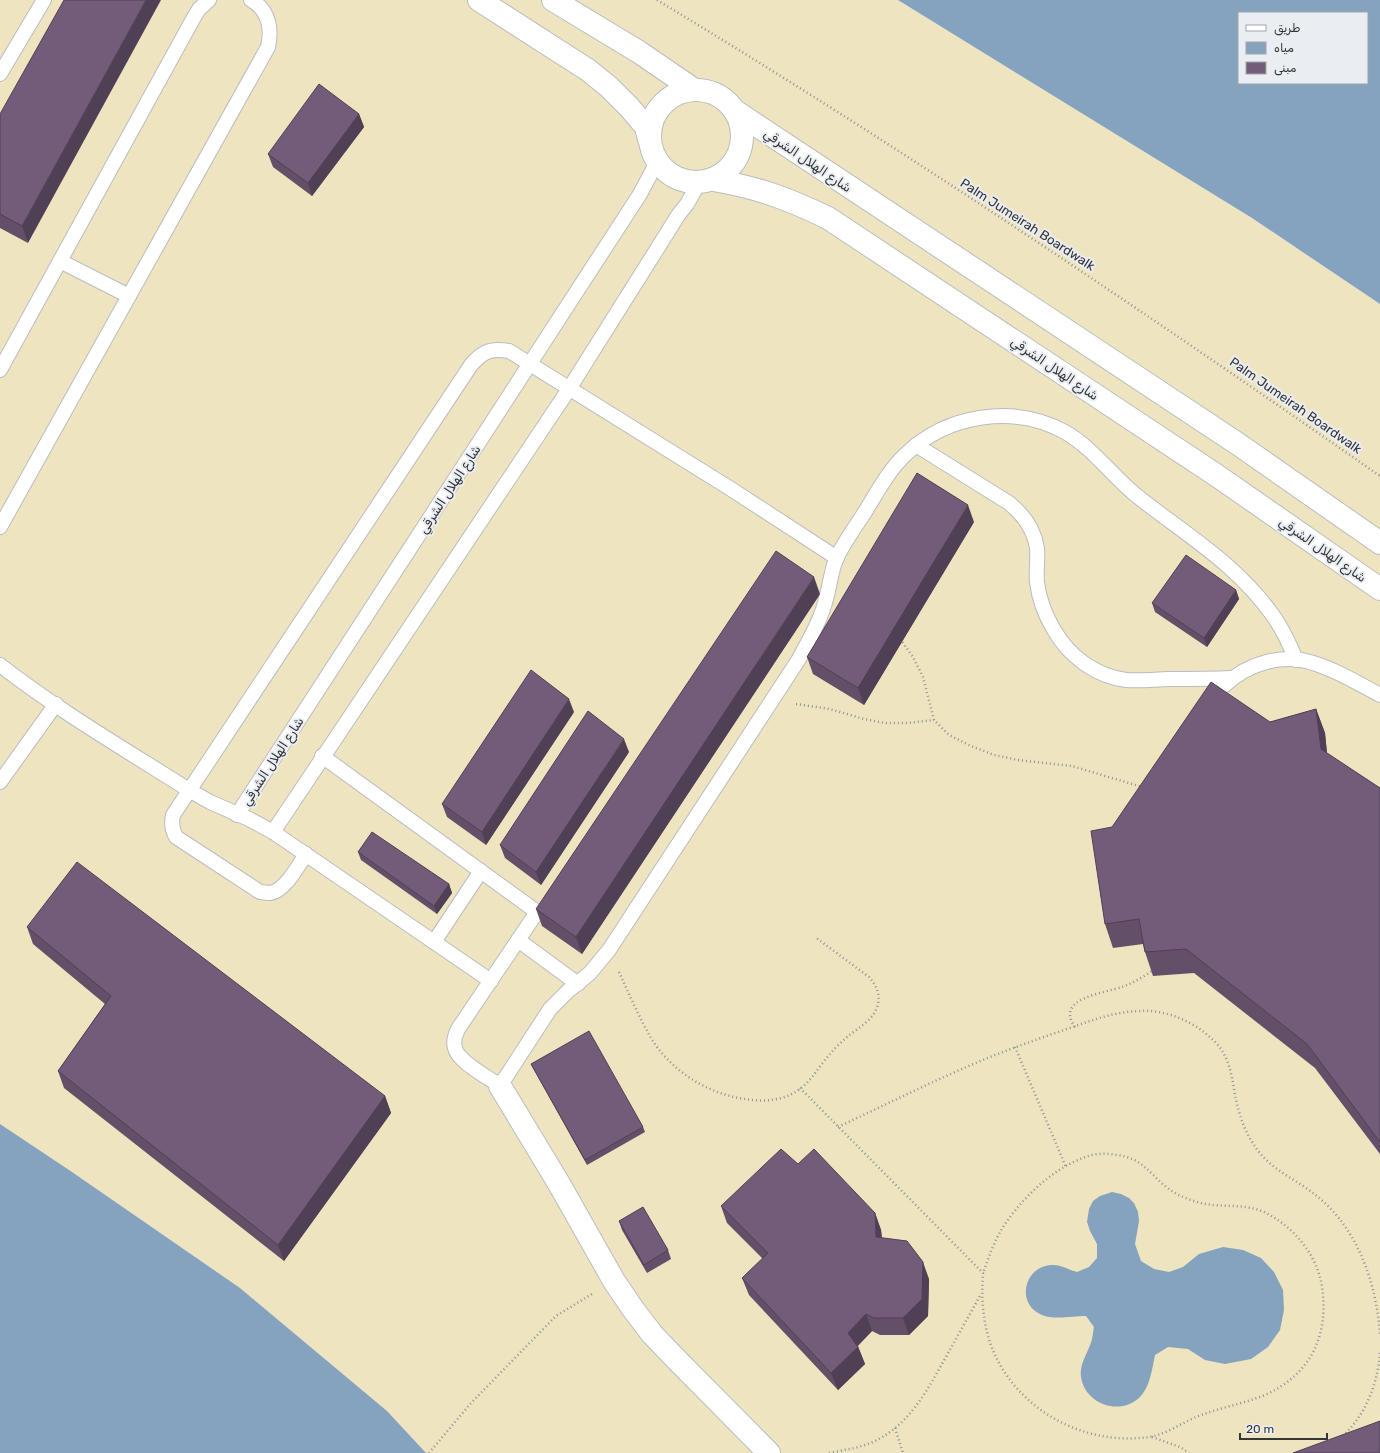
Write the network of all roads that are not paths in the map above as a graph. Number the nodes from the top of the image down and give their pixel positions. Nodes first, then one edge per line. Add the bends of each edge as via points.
1 (44, 0) edge
2 (209, 0) edge
3 (251, 0) edge
4 (479, 0) edge
5 (553, 0) edge
6 (0, 74) edge
7 (693, 89) junction
8 (734, 111) junction
9 (649, 139) junction
10 (657, 162) junction
11 (706, 182) junction
12 (60, 261) junction
13 (129, 296) junction
14 (530, 364) junction
15 (0, 370) edge
16 (569, 389) junction
17 (916, 445) junction
18 (0, 527) edge
19 (1380, 543) edge
20 (837, 558) junction
21 (1380, 590) edge
22 (1296, 660) junction
23 (0, 665) edge
24 (1232, 678) junction
25 (1380, 695) edge
26 (1215, 697) edge
27 (56, 704) junction
28 (322, 756) junction
29 (0, 782) edge
30 (190, 790) junction
31 (237, 814) junction
32 (273, 832) junction
33 (306, 854) junction
34 (481, 871) junction
35 (518, 940) junction
36 (434, 942) junction
37 (491, 980) junction
38 (578, 984) junction
39 (500, 1086) junction
40 (769, 1453) edge

1 - 6 lane
2 - 12 lane via 193,19
3 - 13 lane via 264,12 269,22 271,35 268,47
4 - 9 main road, شارع الهلال الشرقي via 588,70 609,87 646,127
5 - 7 main road, شارع الهلال الشرقي via 639,52
7 - 8 main road, شارع الهلال الشرقي via 717,94
7 - 9 main road via 670,97 654,115
8 - 11 main road, شارع الهلال الشرقي via 743,133 738,157 722,175
8 - 19 main road, شارع الهلال الشرقي via 1238,444
9 - 10 main road, شارع الهلال الشرقي
10 - 11 main road, شارع الهلال الشرقي via 675,178
10 - 14 lane, شارع الهلال الشرقي via 640,194
11 - 16 lane via 679,214
11 - 21 main road, شارع الهلال الشرقي via 738,184 769,192 828,218 1216,475
12 - 13 lane
12 - 15 lane
13 - 18 lane
14 - 16 lane
14 - 30 lane via 509,351 498,349 487,351 471,365
14 - 31 lane, شارع الهلال الشرقي
16 - 20 lane
16 - 28 lane
17 - 20 lane via 886,478
17 - 22 lane via 956,424 978,418 1001,416 1046,423 1066,433 1082,444 1132,492 1211,551 1246,582 1275,619
17 - 24 lane via 1020,512 1034,536 1037,549 1037,583 1048,621 1071,653 1087,666 1106,675 1126,680
20 - 38 lane via 821,615 799,659 609,950
22 - 24 lane via 1262,663
22 - 25 lane via 1329,669
23 - 27 lane
24 - 26 lane
27 - 29 lane
27 - 30 lane
28 - 32 lane
28 - 34 lane
30 - 31 lane
30 - 33 lane via 173,815 171,823 176,837 252,888 269,893 278,890
31 - 32 lane
32 - 33 lane
33 - 36 lane
34 - 35 lane via 537,912
34 - 36 lane
35 - 37 lane
35 - 38 lane
36 - 37 lane
37 - 39 lane via 458,1029 454,1038 454,1048 459,1057
38 - 39 lane via 550,1009
39 - 40 main road via 614,1281 652,1334

